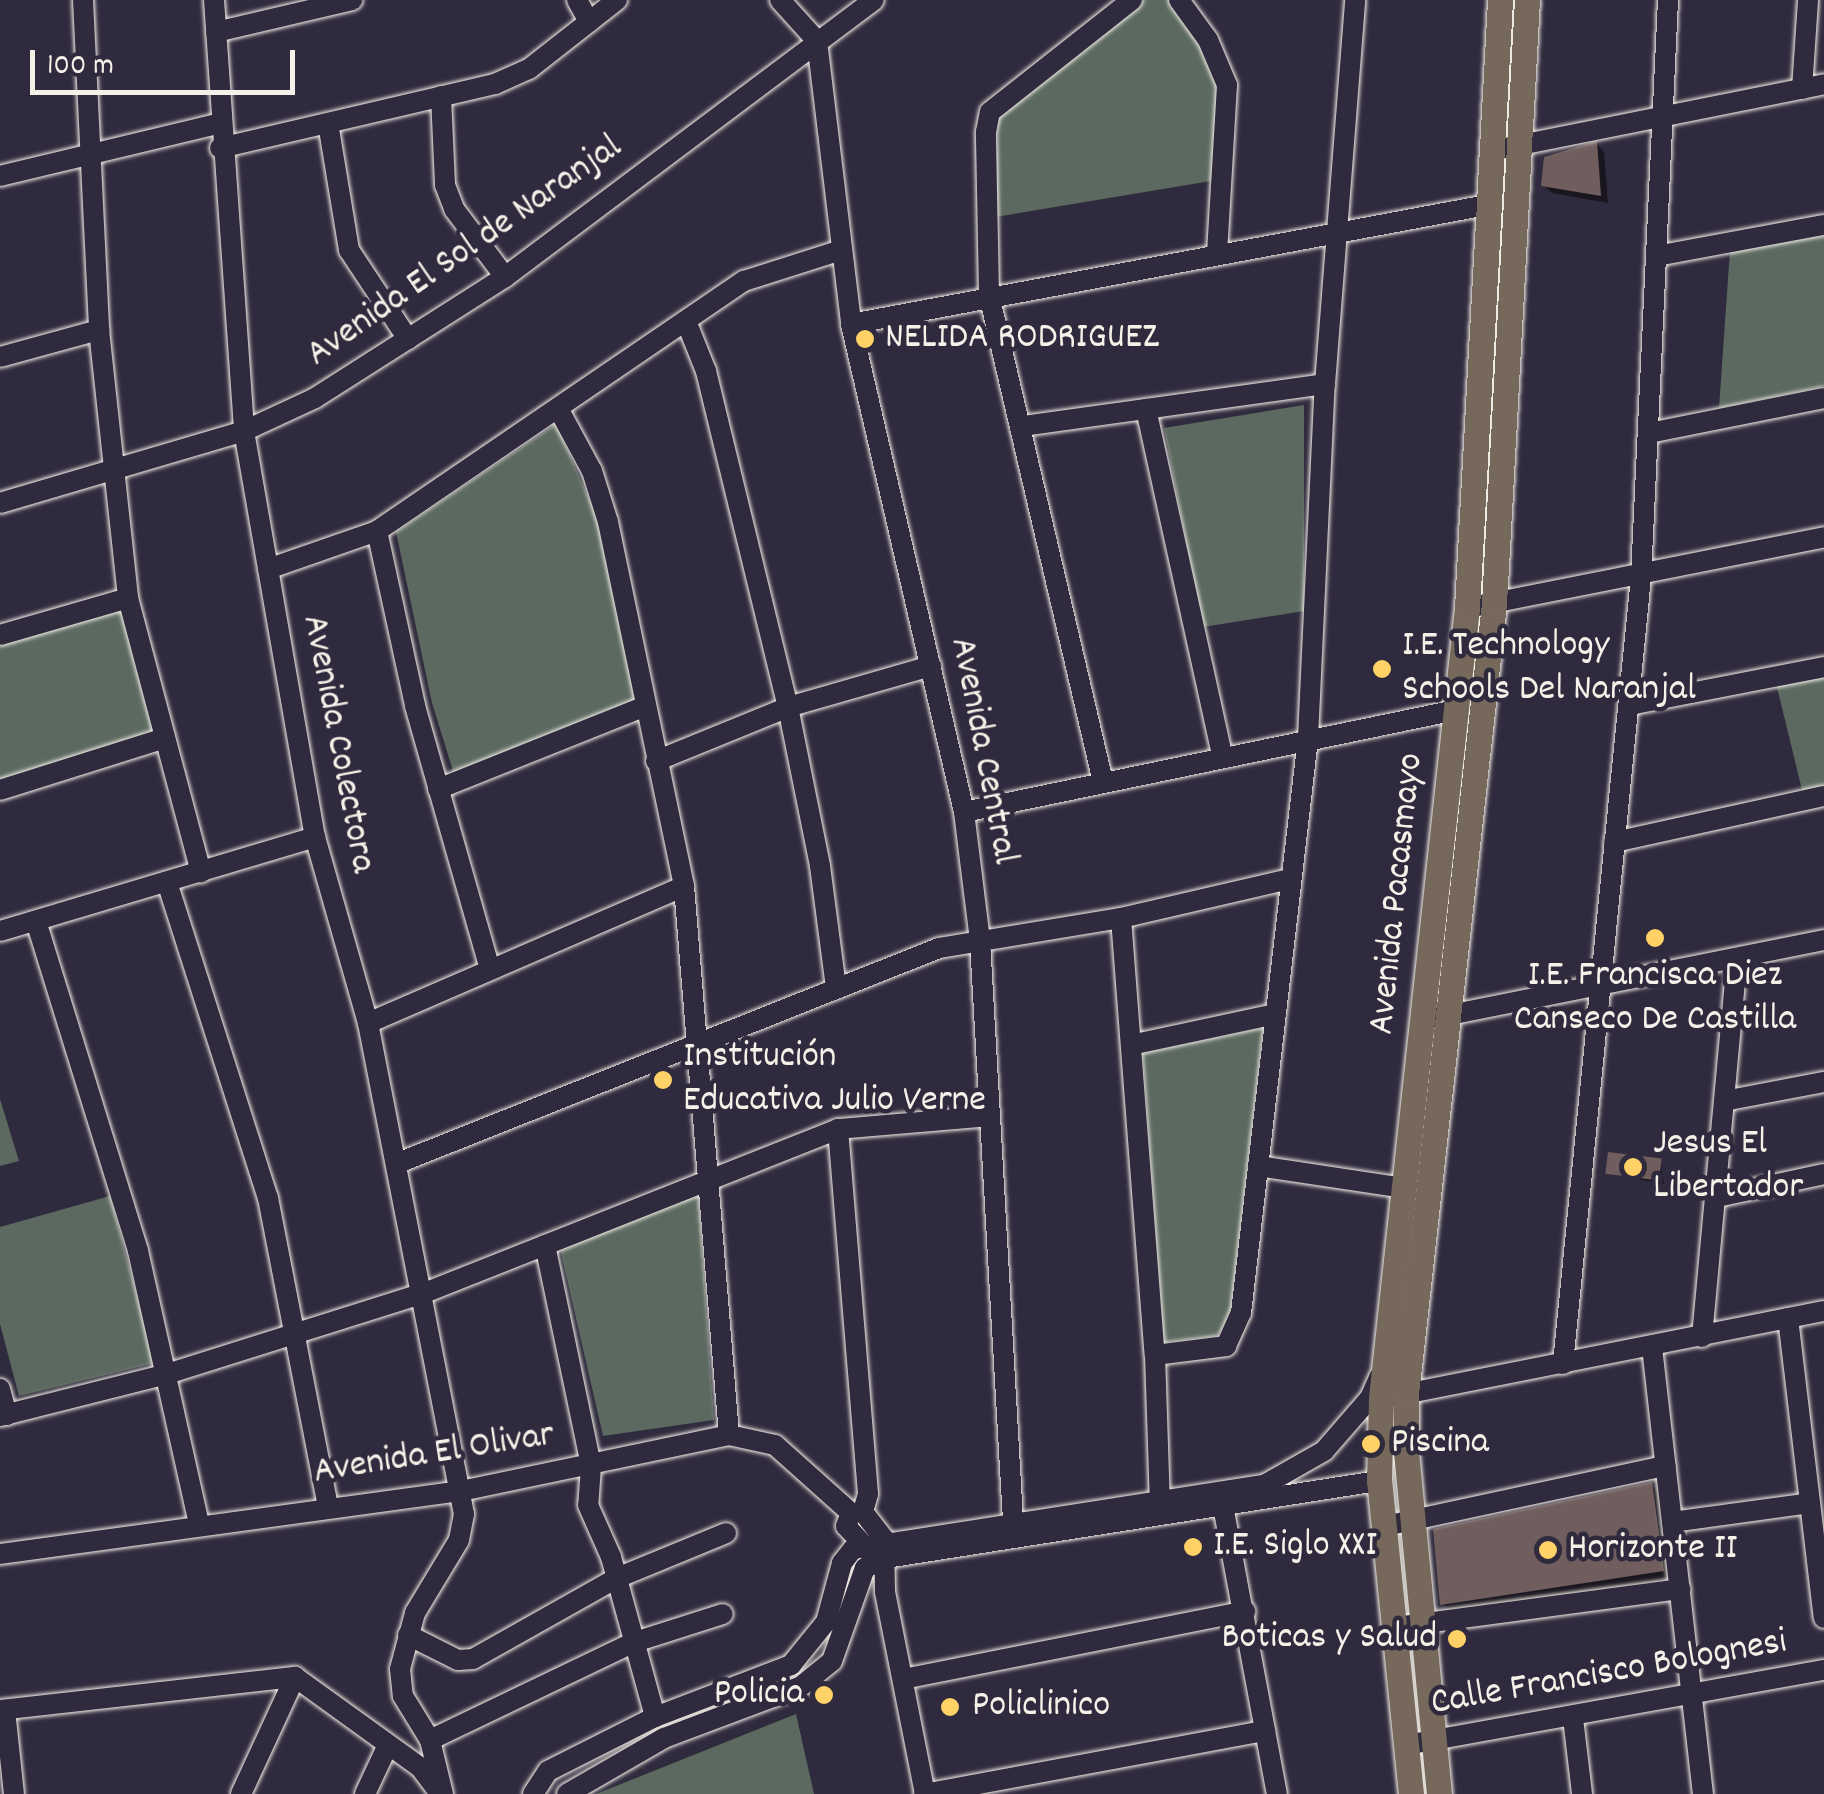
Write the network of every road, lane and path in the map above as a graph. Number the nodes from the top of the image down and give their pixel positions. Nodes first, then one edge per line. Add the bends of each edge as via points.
1 (83, 0) edge
2 (214, 0) edge
3 (352, 0) edge
4 (577, 0) edge
5 (617, 0) edge
6 (780, 0) edge
7 (874, 0) edge
8 (1132, 0) edge
9 (1179, 0) edge
10 (1355, 0) edge
11 (1500, 0) edge
12 (1527, 0) edge
13 (1668, 0) edge
14 (1808, 0) edge
15 (589, 22) junction
16 (216, 32) junction
17 (817, 41) junction
18 (1824, 84) edge
19 (1802, 89) junction
20 (440, 96) junction
21 (1660, 118) junction
22 (220, 122) junction
23 (328, 123) junction
24 (220, 148) junction
25 (1508, 148) junction
26 (91, 154) junction
27 (0, 176) edge
28 (1492, 204) junction
29 (1824, 225) edge
30 (1336, 231) junction
31 (841, 250) junction
32 (1217, 253) junction
33 (1656, 256) junction
34 (505, 277) junction
35 (989, 295) junction
36 (686, 321) junction
37 (851, 324) junction
38 (100, 330) junction
39 (408, 339) junction
40 (0, 357) edge
41 (1326, 384) junction
42 (1824, 398) edge
43 (1146, 409) junction
44 (559, 410) junction
45 (1023, 426) junction
46 (244, 431) junction
47 (1649, 433) junction
48 (112, 474) junction
49 (0, 503) edge
50 (378, 531) junction
51 (1824, 537) edge
52 (268, 569) junction
53 (1641, 577) junction
54 (128, 598) junction
55 (1494, 603) junction
56 (1467, 608) junction
57 (0, 635) edge
58 (931, 666) junction
59 (1824, 666) edge
60 (1629, 705) junction
61 (646, 706) junction
62 (788, 707) junction
63 (1456, 710) junction
64 (1308, 738) junction
65 (162, 739) junction
66 (1222, 756) junction
67 (656, 761) junction
68 (1104, 782) junction
69 (438, 789) junction
70 (0, 790) edge
71 (1824, 796) edge
72 (964, 812) junction
73 (315, 838) junction
74 (1614, 842) junction
75 (201, 872) junction
76 (1290, 879) junction
77 (167, 882) junction
78 (684, 886) junction
79 (1121, 918) junction
80 (36, 921) junction
81 (0, 931) edge
82 (1824, 940) edge
83 (980, 942) junction
84 (1736, 960) junction
85 (490, 969) junction
86 (836, 988) junction
87 (1597, 990) junction
88 (1276, 1014) junction
89 (1448, 1016) junction
90 (1422, 1020) junction
91 (368, 1023) junction
92 (699, 1042) junction
93 (1131, 1045) junction
94 (1824, 1082) edge
95 (1724, 1101) junction
96 (989, 1116) junction
97 (838, 1129) junction
98 (398, 1163) junction
99 (1258, 1166) junction
100 (1824, 1174) edge
101 (706, 1180) junction
102 (1403, 1188) junction
103 (1717, 1197) junction
104 (545, 1245) junction
105 (424, 1293) junction
106 (1824, 1311) edge
107 (1788, 1318) junction
108 (294, 1334) junction
109 (1702, 1337) junction
110 (1652, 1346) junction
111 (1155, 1355) junction
112 (1563, 1364) junction
113 (1385, 1365) junction
114 (167, 1374) junction
115 (0, 1389) edge
116 (1394, 1396) junction
117 (4, 1415) edge
118 (729, 1435) junction
119 (1813, 1441) edge
120 (591, 1466) junction
121 (1666, 1466) junction
122 (1379, 1480) junction
123 (460, 1491) junction
124 (1810, 1503) junction
125 (1223, 1506) junction
126 (328, 1507) junction
127 (1160, 1508) junction
128 (1412, 1520) junction
129 (1672, 1522) junction
130 (199, 1525) junction
131 (1385, 1526) junction
132 (1013, 1530) junction
133 (726, 1533) dead end
134 (865, 1534) junction
135 (0, 1554) edge
136 (1821, 1566) edge
137 (616, 1578) junction
138 (1680, 1588) junction
139 (1245, 1611) junction
140 (723, 1614) dead end
141 (1824, 1618) edge
142 (1422, 1623) junction
143 (1395, 1627) junction
144 (408, 1636) junction
145 (635, 1642) junction
146 (1824, 1670) edge
147 (295, 1677) junction
148 (903, 1679) junction
149 (1691, 1695) junction
150 (2, 1710) edge
151 (655, 1717) junction
152 (1574, 1718) junction
153 (1264, 1731) junction
154 (430, 1740) junction
155 (1434, 1741) junction
156 (388, 1745) junction
157 (1406, 1745) junction
158 (14, 1794) edge
159 (240, 1794) edge
160 (365, 1794) edge
161 (442, 1794) edge
162 (533, 1794) edge
163 (568, 1794) edge
164 (925, 1794) edge
165 (1277, 1794) edge
166 (1411, 1794) edge
167 (1439, 1794) edge
168 (1582, 1794) edge
169 (1703, 1794) edge

1 - 26 street
2 - 16 street, Avenida Colectora
3 - 16 street
4 - 15 street
5 - 15 street
6 - 17 street
7 - 17 street, Avenida El Sol de Naranjal
8 - 35 street via 990,112
9 - 32 street via 1208,40 1226,86
10 - 30 street
11 - 25 main road, Avenida Pacasmayo
12 - 25 main road, Avenida Pacasmayo
13 - 21 street
14 - 19 street
15 - 20 street via 529,69
16 - 22 street, Avenida Colectora
17 - 31 street, Avenida Central
17 - 34 street, Avenida El Sol de Naranjal
18 - 19 street
19 - 21 street
20 - 23 street
20 - 34 street via 445,185 454,208
21 - 25 street
21 - 33 street
22 - 24 street, Avenida Colectora
22 - 26 street
23 - 24 street
23 - 39 street via 349,250
24 - 46 street, Avenida Colectora
25 - 28 main road, Avenida Pacasmayo
25 - 55 main road, Avenida Pacasmayo
26 - 27 street
26 - 38 street
28 - 30 street
28 - 56 main road, Avenida Pacasmayo
29 - 33 street
30 - 32 street
30 - 41 street
31 - 36 street via 744,281
31 - 37 street, Avenida Central
32 - 35 street
33 - 47 street
34 - 39 street, Avenida El Sol de Naranjal
35 - 37 street
35 - 45 street
36 - 44 street
36 - 62 street via 706,371
37 - 58 street, Avenida Central
38 - 40 street
38 - 48 street
39 - 46 street, Avenida El Sol de Naranjal via 315,398
41 - 43 street
41 - 64 street
42 - 47 street
43 - 45 street
43 - 66 street
44 - 50 street
44 - 61 street via 592,471 608,522
45 - 68 street
46 - 48 street, Avenida El Sol de Naranjal
46 - 52 street, Avenida Colectora
47 - 53 street
48 - 49 street, Avenida El Sol de Naranjal
48 - 54 street
50 - 52 street
50 - 69 street
51 - 53 street
52 - 73 street, Avenida Colectora
53 - 55 street
53 - 60 street
54 - 57 street
54 - 65 street
55 - 56 street
55 - 89 main road, Avenida Pacasmayo
56 - 63 main road, Avenida Pacasmayo
58 - 62 street
58 - 72 street, Avenida Central
59 - 60 street
60 - 74 street
61 - 67 street
61 - 69 street
62 - 67 street
62 - 86 street
63 - 64 street
63 - 90 main road, Avenida Pacasmayo
64 - 66 street
64 - 76 street
65 - 70 street
65 - 75 street
66 - 68 street
67 - 78 street
68 - 72 street
69 - 85 street
71 - 74 street
72 - 83 street, Avenida Central
73 - 75 street
73 - 91 street, Avenida Colectora
74 - 87 street
75 - 77 street
76 - 79 street
76 - 88 street
77 - 80 street
77 - 108 street via 268,1198
78 - 85 street
78 - 92 street
79 - 83 street
79 - 93 street
80 - 81 street
80 - 114 street via 124,1200
82 - 84 street
83 - 86 street via 938,948
83 - 96 street, Avenida Central
84 - 87 street
84 - 95 street
85 - 91 street
86 - 92 street
87 - 89 street
87 - 112 street
88 - 93 street
88 - 99 street
89 - 90 street
89 - 116 main road, Avenida Pacasmayo
90 - 102 main road, Avenida Pacasmayo
91 - 98 street, Avenida Colectora
92 - 98 street
92 - 101 street
93 - 111 street
94 - 95 street
95 - 103 street
96 - 97 street
96 - 132 street, Avenida Central
97 - 101 street
97 - 134 street via 868,1494
98 - 105 street, Avenida Colectora
99 - 102 street
99 - 111 street via 1236,1331 1226,1346
100 - 103 street
101 - 104 street
101 - 118 street
102 - 113 main road, Avenida Pacasmayo
103 - 109 street
104 - 105 street
104 - 120 street
105 - 108 street
105 - 123 street, Avenida Colectora
106 - 107 street
107 - 109 street
107 - 119 street
108 - 114 street
108 - 126 street
109 - 110 street
110 - 112 street
110 - 121 street
111 - 127 street
112 - 116 street
113 - 116 main road, Avenida Pacasmayo
113 - 127 street via 1346,1429 1296,1471
114 - 117 street
114 - 130 street
115 - 117 street
116 - 122 main road, Avenida Pacasmayo
116 - 128 main road
118 - 120 street, Avenida El Olivar
118 - 134 street, Avenida El Olivar via 775,1445
119 - 124 street
120 - 123 street, Avenida El Olivar
120 - 137 street via 588,1504
121 - 128 street
121 - 129 street
122 - 125 street
122 - 131 main road, Avenida Pacasmayo
123 - 126 street, Avenida El Olivar
123 - 144 street, Avenida Colectora via 460,1540
124 - 129 street
124 - 136 street
125 - 127 street
125 - 139 street
126 - 130 street, Avenida El Olivar
127 - 132 street
128 - 131 street
128 - 142 main road
129 - 138 street
130 - 135 street, Avenida El Olivar
131 - 143 main road, Avenida Pacasmayo
132 - 134 street
133 - 137 street
134 - 148 street
134 - 151 street via 842,1563 826,1622 791,1665
134 - 163 street via 865,1568 846,1636 832,1660 800,1686 664,1738
136 - 141 street
137 - 144 street via 473,1659 458,1660
137 - 145 street
138 - 142 street
138 - 149 street
139 - 148 street
139 - 153 street
140 - 145 street
142 - 143 street
142 - 155 main road
143 - 157 main road, Avenida Pacasmayo
144 - 154 street via 400,1669 404,1696
145 - 151 street
145 - 154 street
146 - 149 street, Calle Francisco Bolognesi
147 - 150 street
147 - 156 street
147 - 159 street
148 - 164 street
149 - 152 street, Calle Francisco Bolognesi
149 - 169 street
150 - 158 street
151 - 162 street via 548,1770
152 - 155 street, Calle Francisco Bolognesi
152 - 168 street
153 - 164 street
153 - 165 street
154 - 161 street
155 - 157 street, Calle Francisco Bolognesi
155 - 167 main road
156 - 160 street
156 - 161 street via 420,1766
157 - 166 main road, Avenida Pacasmayo

